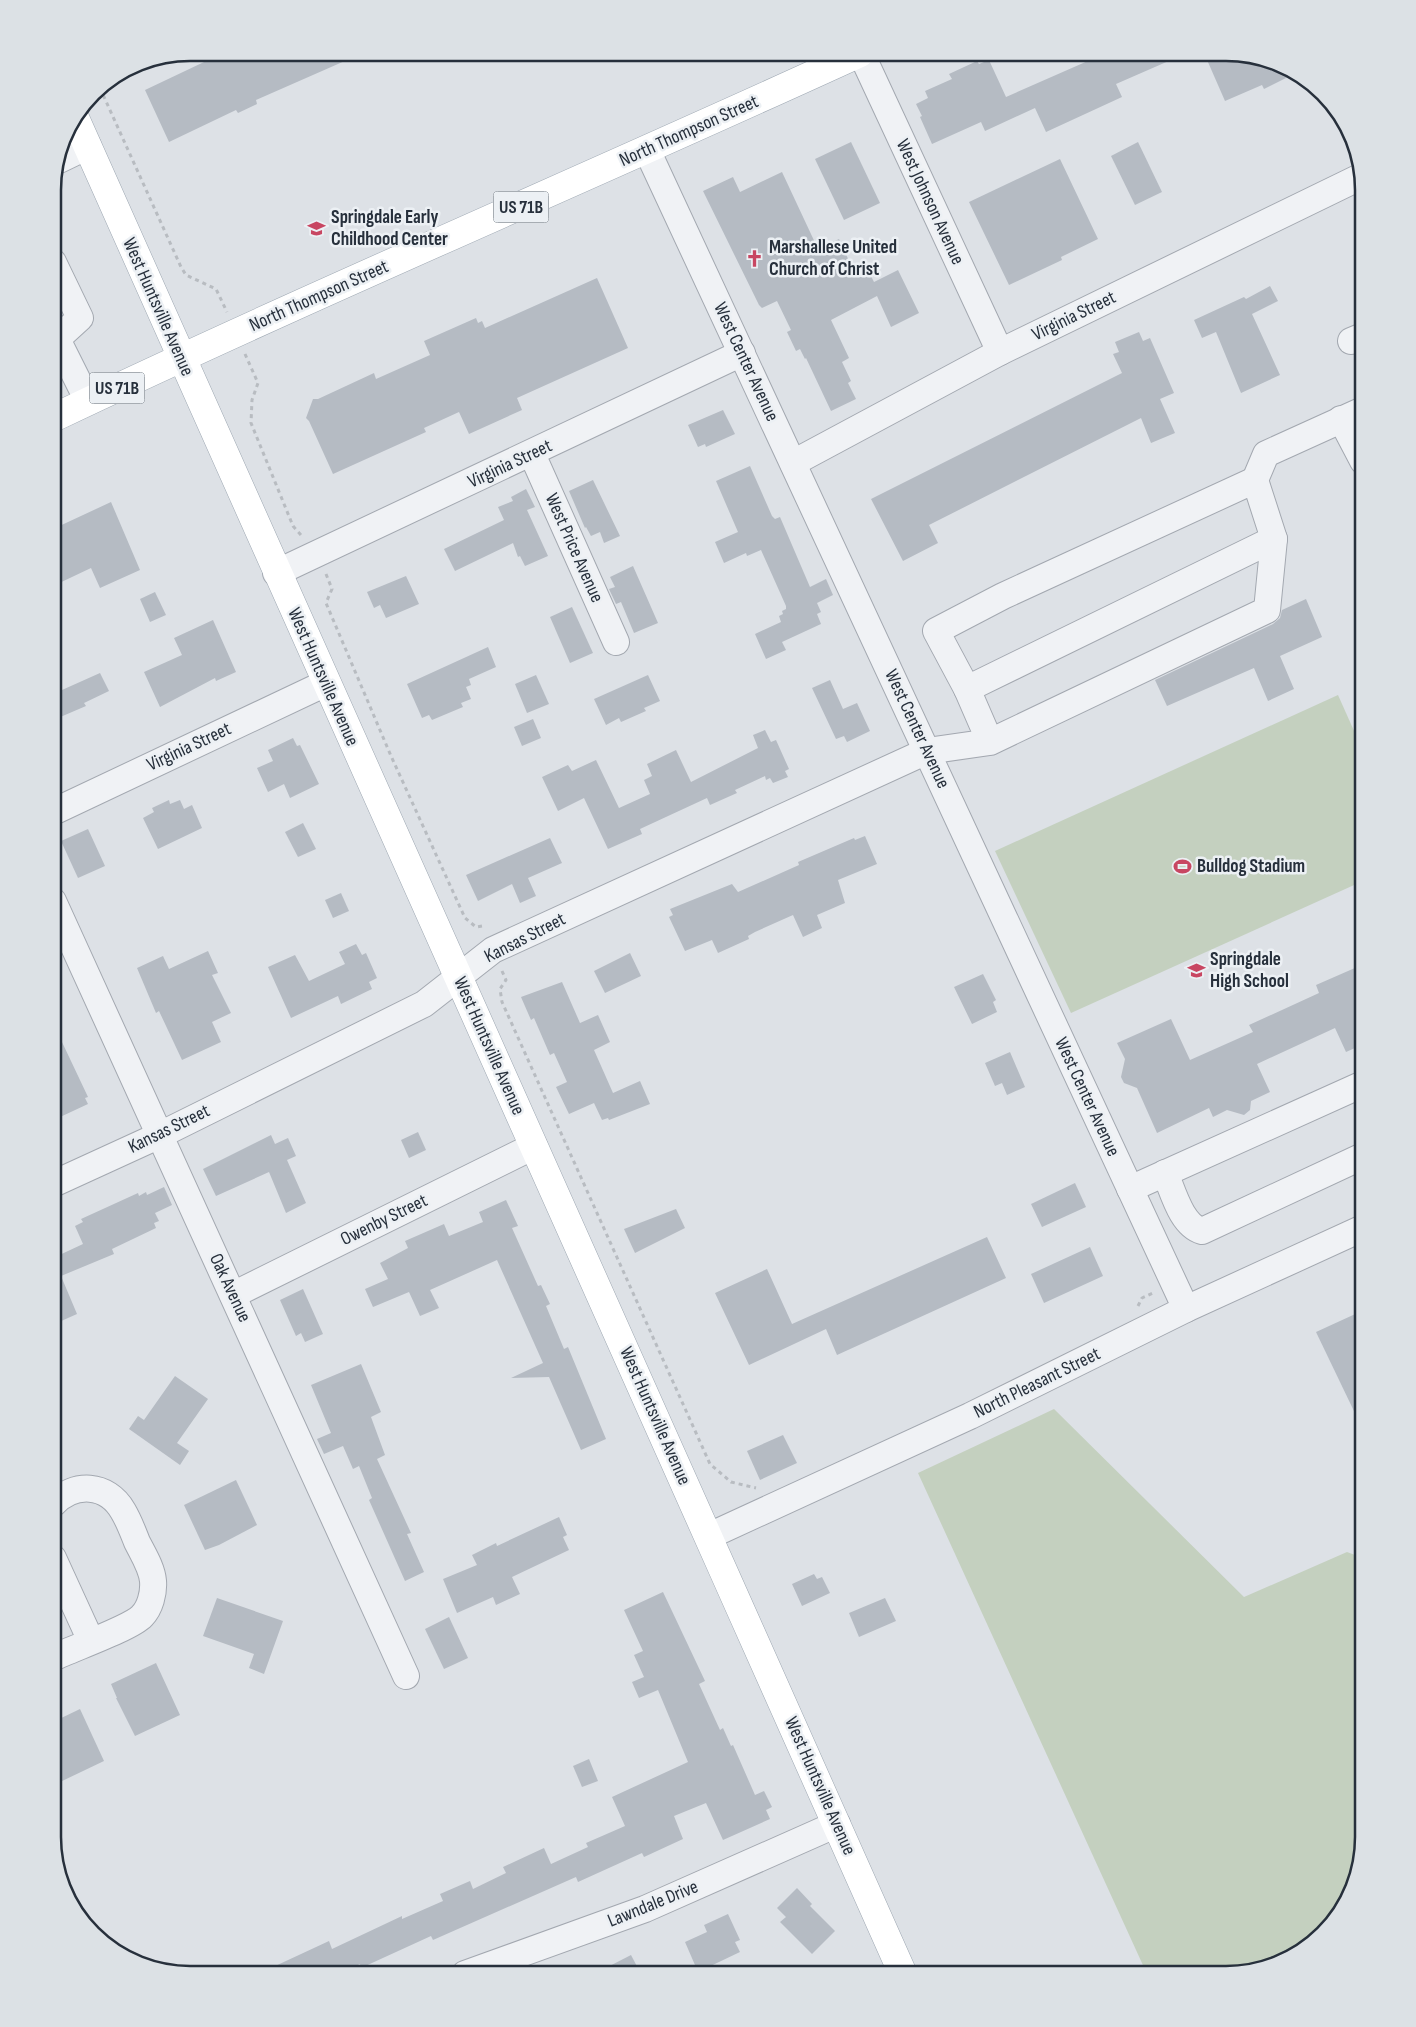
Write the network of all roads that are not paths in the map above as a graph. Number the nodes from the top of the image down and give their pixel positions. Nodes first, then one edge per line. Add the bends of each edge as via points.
1 (840, 62) edge
2 (864, 62) edge
3 (79, 126) edge
4 (88, 146) junction
5 (647, 150) junction
6 (66, 157) edge
7 (1354, 179) edge
8 (62, 281) edge
9 (62, 334) edge
10 (1000, 352) junction
11 (62, 353) edge
12 (742, 353) junction
13 (181, 358) junction
14 (88, 401) junction
15 (62, 414) edge
16 (1352, 414) edge
17 (532, 454) junction
18 (793, 463) junction
19 (1255, 480) junction
20 (1274, 540) junction
21 (276, 573) junction
22 (616, 642) dead end
23 (326, 683) junction
24 (967, 689) junction
25 (990, 742) junction
26 (927, 751) junction
27 (62, 808) edge
28 (62, 920) edge
29 (458, 977) junction
30 (1355, 1088) edge
31 (160, 1135) junction
32 (534, 1146) junction
33 (1355, 1160) edge
34 (1165, 1173) junction
35 (61, 1180) edge
36 (1130, 1189) junction
37 (1355, 1232) edge
38 (233, 1295) junction
39 (1186, 1309) junction
40 (61, 1496) edge
41 (709, 1536) junction
42 (61, 1577) edge
43 (91, 1641) junction
44 (61, 1654) edge
45 (406, 1676) dead end
46 (836, 1824) junction
47 (488, 1965) edge
48 (900, 1966) edge

1 - 5 main road, North Thompson Street / US 71B
2 - 10 street, West Johnson Avenue
3 - 4 main road, West Huntsville Avenue
4 - 6 street
4 - 13 main road, West Huntsville Avenue
5 - 12 street, West Center Avenue
5 - 13 main road, North Thompson Street / US 71B
7 - 10 street, Virginia Street
8 - 9 street via 80,318
10 - 18 street, Virginia Street
11 - 14 street
12 - 17 street, Virginia Street
12 - 18 street, West Center Avenue
13 - 14 main road, North Thompson Street / US 71B
13 - 21 main road, West Huntsville Avenue
14 - 15 main road, North Thompson Street / US 71B
16 - 19 street via 1266,454
17 - 21 street, Virginia Street
17 - 22 street, West Price Avenue
18 - 26 street, West Center Avenue
19 - 20 street
19 - 24 street via 1003,596 936,631
20 - 24 street
20 - 25 street, Kansas Street via 1267,610
21 - 23 main road, West Huntsville Avenue
23 - 27 street, Virginia Street
23 - 29 main road, West Huntsville Avenue
24 - 25 street
25 - 26 street, Kansas Street
26 - 29 street, Kansas Street via 493,950
26 - 36 street, West Center Avenue
28 - 31 street, Oak Avenue
29 - 31 street, Kansas Street via 424,1004
29 - 32 main road, West Huntsville Avenue
30 - 34 street
31 - 35 street, Kansas Street
31 - 38 street, Oak Avenue
32 - 38 street, Owenby Street
32 - 41 main road, West Huntsville Avenue
33 - 34 street via 1202,1231 1194,1229 1187,1221
34 - 36 street
36 - 39 street, West Center Avenue
37 - 39 street, North Pleasant Street
38 - 45 street, Oak Avenue
39 - 41 street, North Pleasant Street via 970,1416
40 - 43 street via 81,1488 106,1493 122,1510 152,1574 150,1602 141,1618
41 - 46 main road, West Huntsville Avenue
42 - 43 street
43 - 44 street
46 - 47 street, Lawndale Drive via 645,1908
46 - 48 main road, West Huntsville Avenue

